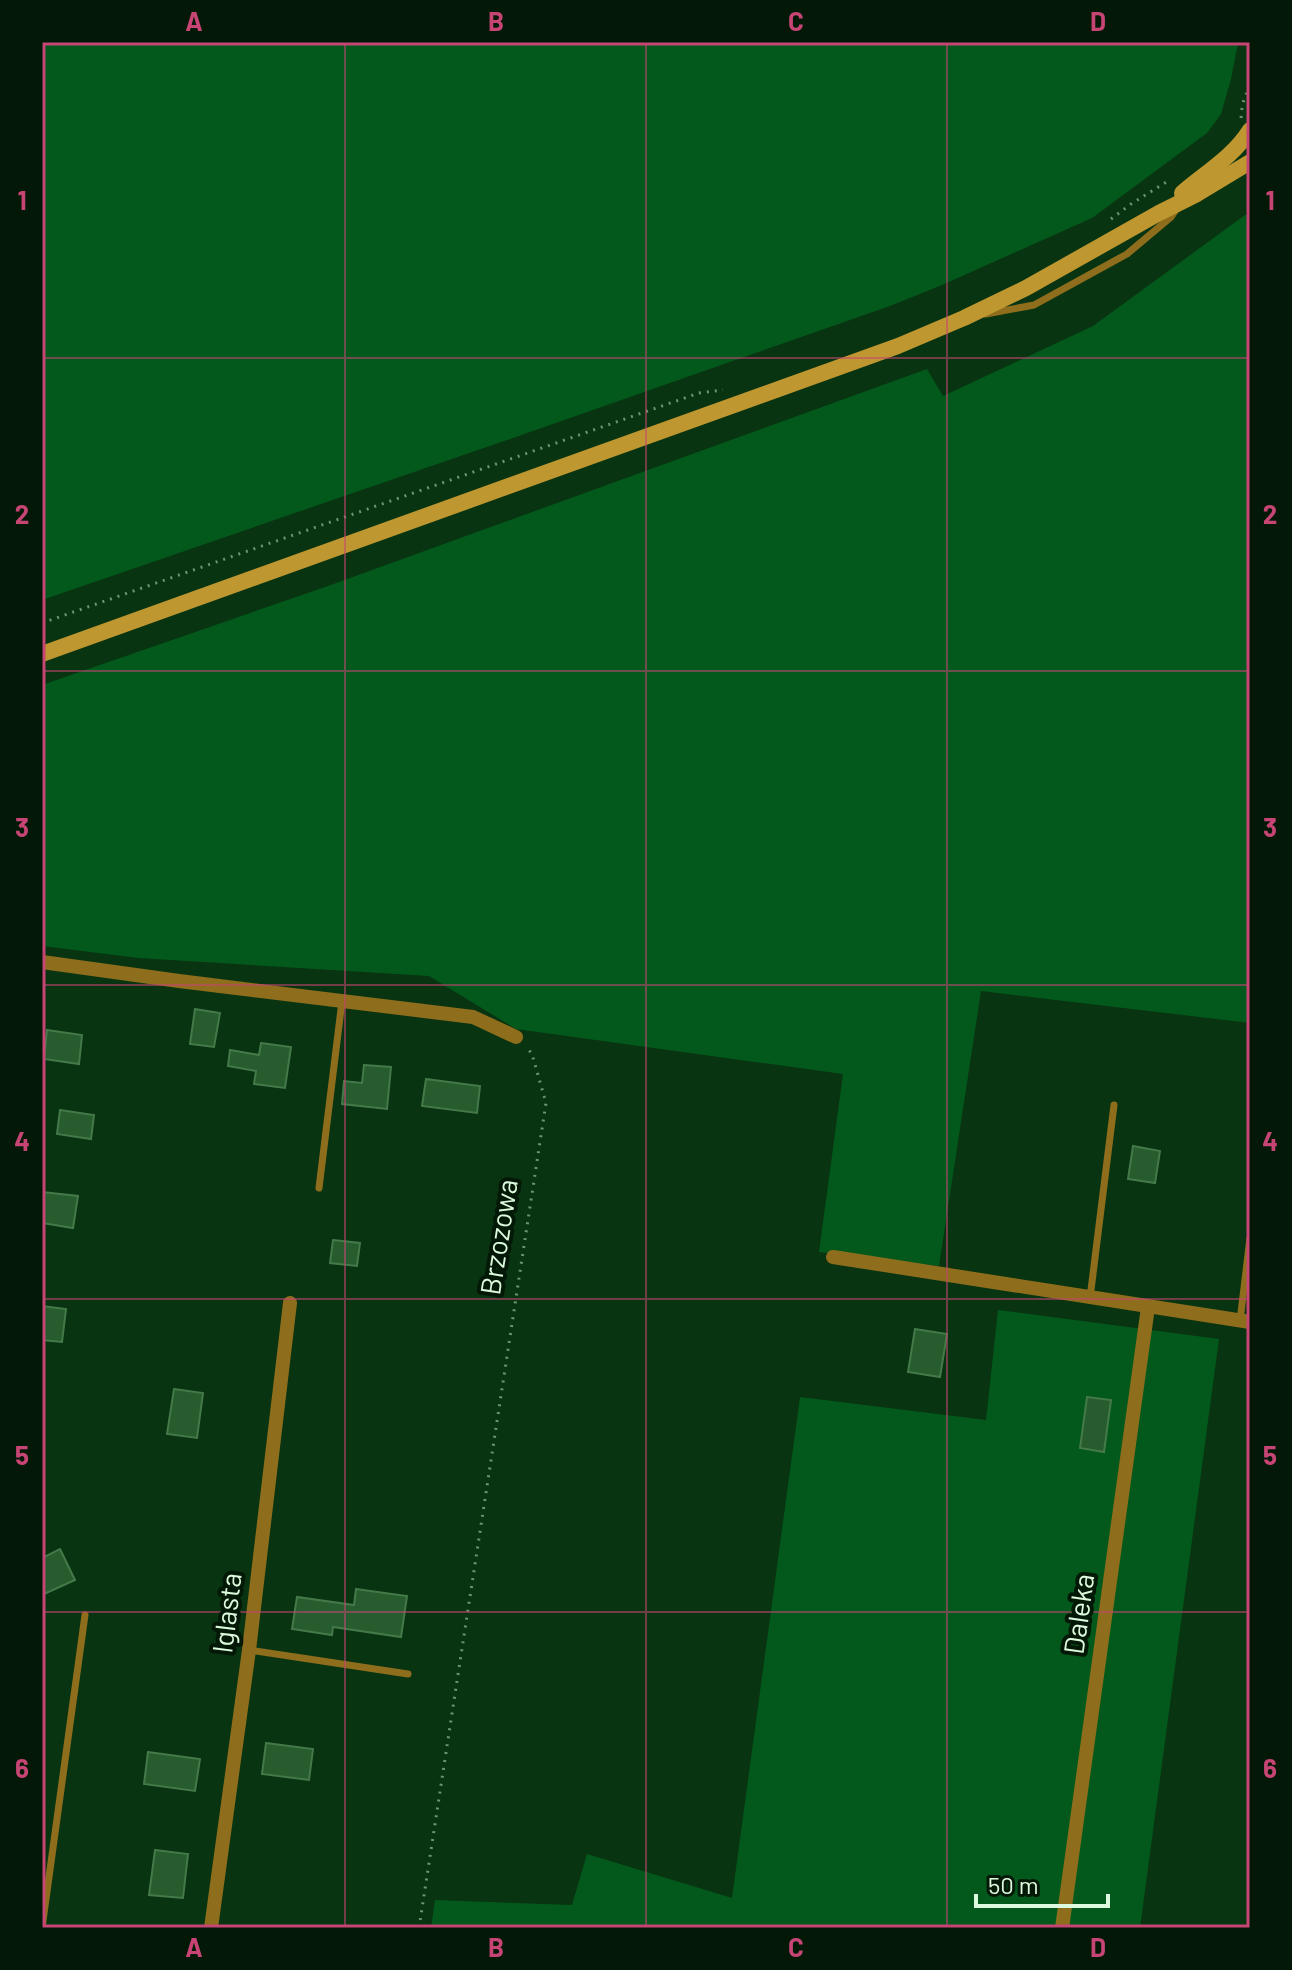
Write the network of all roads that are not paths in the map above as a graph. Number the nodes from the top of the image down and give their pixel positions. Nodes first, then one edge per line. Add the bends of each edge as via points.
1 (1244, 129) edge
2 (1250, 162) edge
3 (1182, 201) junction
4 (1159, 213) junction
5 (964, 318) junction
6 (42, 654) edge
7 (42, 962) edge
8 (342, 1001) junction
9 (516, 1037) road end
10 (1114, 1105) dead end
11 (319, 1188) dead end
12 (1250, 1238) edge
13 (833, 1257) dead end
14 (1090, 1298) junction
15 (290, 1303) dead end
16 (1148, 1307) junction
17 (1245, 1322) edge
18 (85, 1615) dead end
19 (249, 1650) junction
20 (408, 1674) dead end
21 (42, 1928) edge
22 (211, 1928) edge
23 (1062, 1928) edge

1 - 4 main road via 1243,141 1225,159
2 - 3 main road
3 - 4 main road
3 - 5 lane via 1127,254 1034,305
4 - 5 main road
5 - 6 main road
7 - 8 street
8 - 9 street via 473,1017
8 - 11 lane
10 - 14 lane
12 - 17 lane
13 - 14 street
14 - 16 street
15 - 19 street, Iglasta
16 - 17 street
16 - 23 street, Daleka
18 - 21 lane
19 - 20 lane
19 - 22 street, Iglasta

